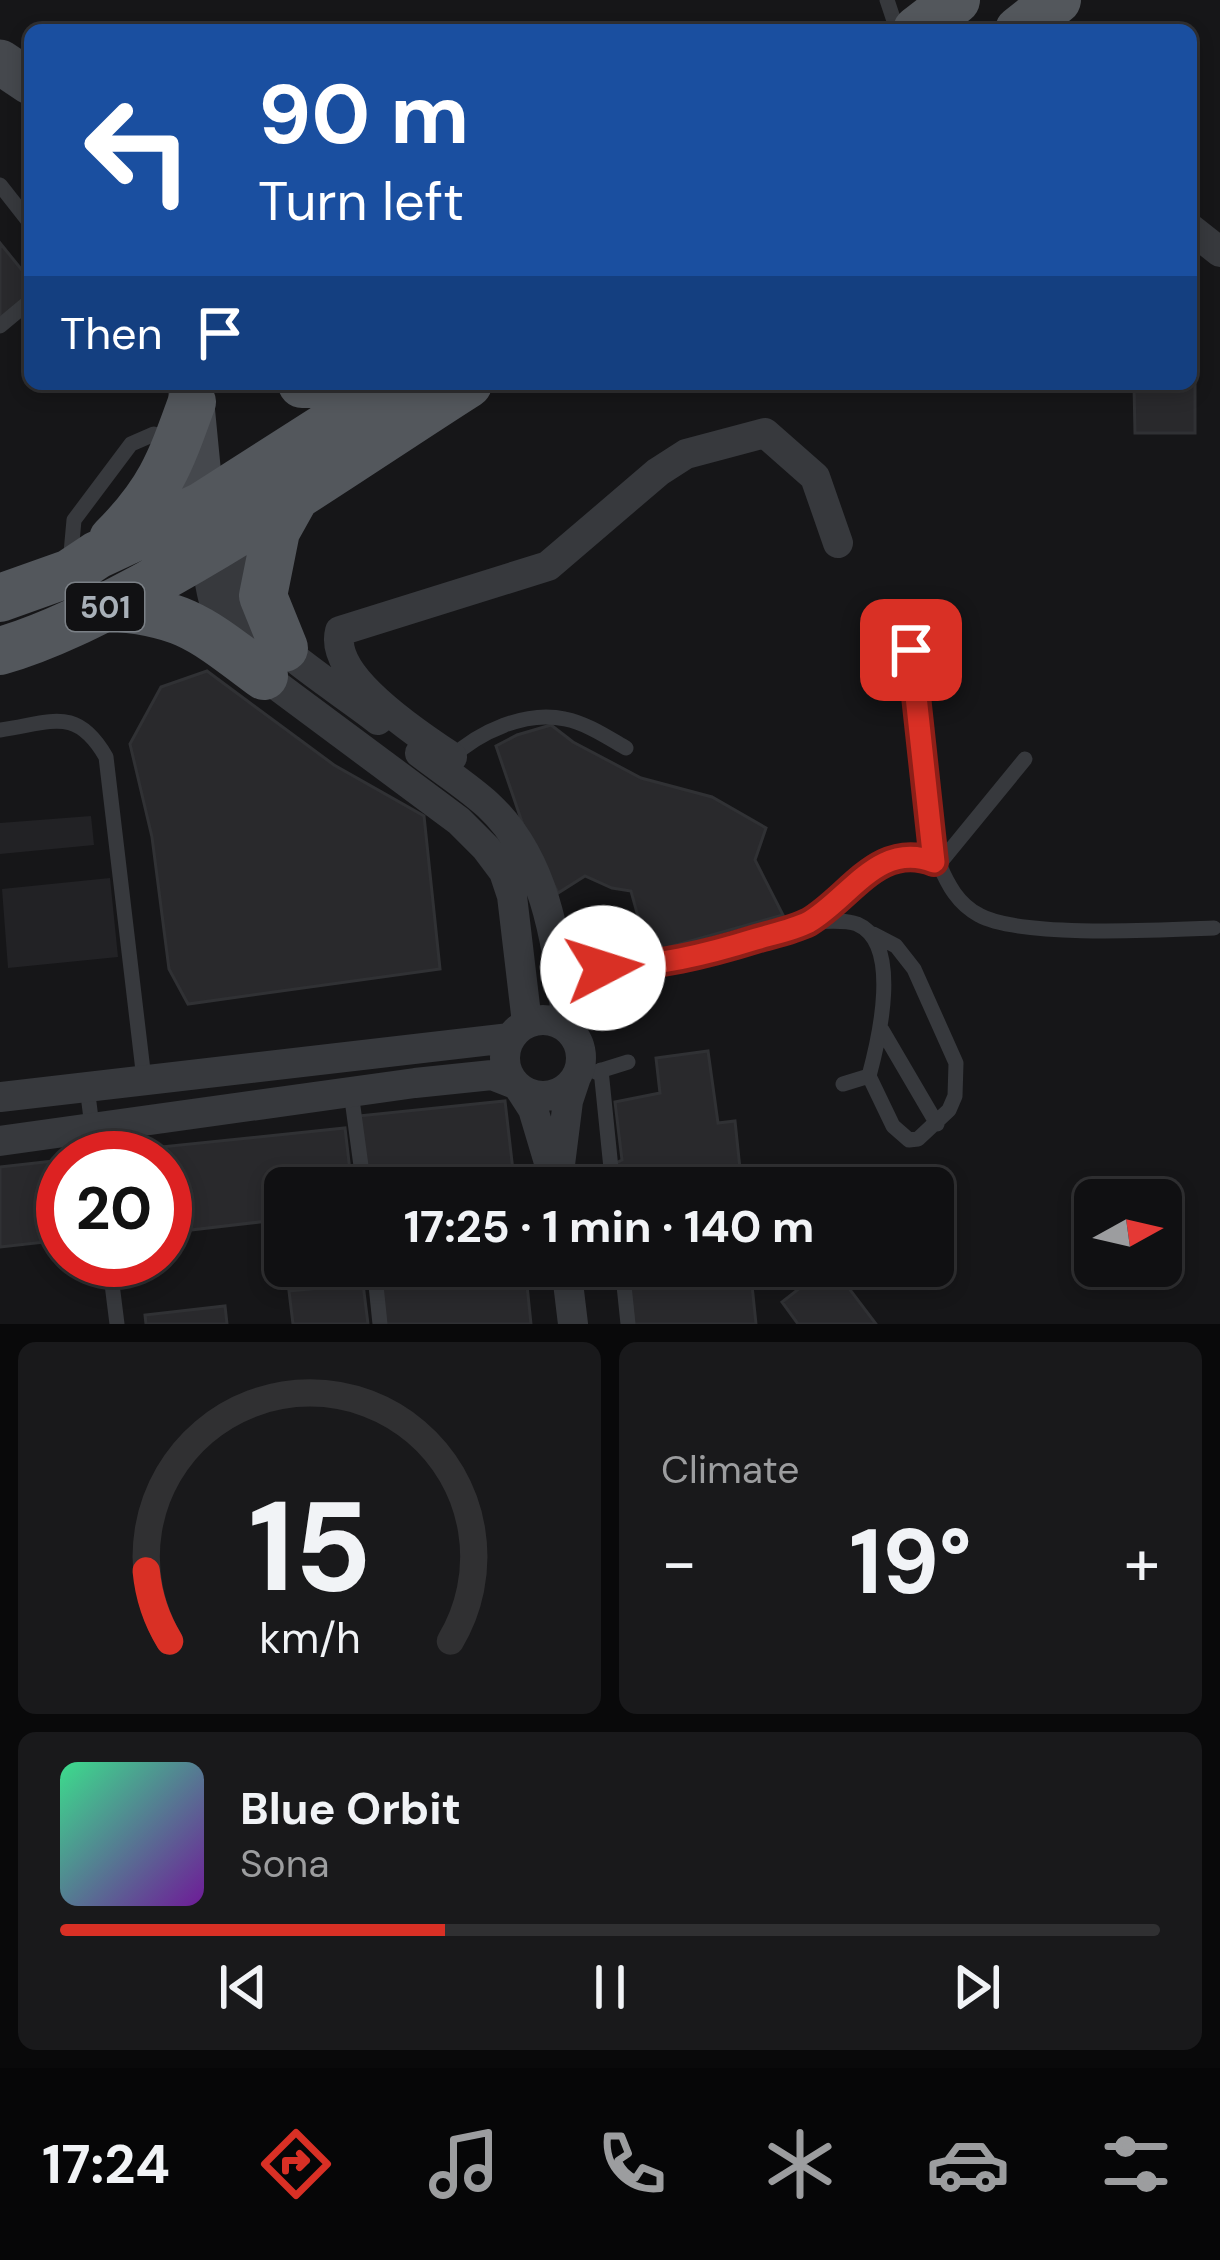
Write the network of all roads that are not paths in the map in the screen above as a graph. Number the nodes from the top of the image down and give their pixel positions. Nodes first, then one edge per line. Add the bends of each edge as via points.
1 (956, 0) edge
2 (1058, 0) edge
3 (925, 24) edge
4 (1027, 24) edge
5 (0, 185) edge
6 (24, 215) edge
7 (24, 306) edge
8 (0, 326) edge
9 (387, 390) edge
10 (457, 390) edge
11 (195, 404) edge
12 (315, 464) junction
13 (218, 522) junction
14 (838, 543) dead end
15 (83, 564) junction
16 (0, 598) edge
17 (106, 607) junction
18 (911, 650) dead end
19 (0, 651) edge
20 (274, 662) junction
21 (0, 730) edge
22 (626, 748) dead end
23 (1024, 759) dead end
24 (447, 763) junction
25 (937, 863) junction
26 (809, 922) junction
27 (1214, 928) dead end
28 (872, 934) junction
29 (560, 970) junction
30 (568, 1029) junction
31 (882, 1030) junction
32 (519, 1031) junction
33 (628, 1062) dead end
34 (588, 1074) junction
35 (869, 1076) junction
36 (144, 1079) junction
37 (843, 1084) dead end
38 (87, 1087) junction
39 (518, 1087) junction
40 (351, 1092) junction
41 (0, 1097) edge
42 (937, 1124) junction
43 (92, 1131) edge
44 (154, 1131) edge
45 (0, 1141) edge
46 (36, 1142) edge
47 (361, 1167) edge
48 (551, 1167) edge
49 (560, 1167) edge
50 (608, 1167) edge
51 (112, 1287) edge
52 (376, 1287) edge
53 (569, 1287) edge
54 (624, 1287) edge
55 (116, 1324) edge
56 (380, 1324) edge
57 (573, 1324) edge
58 (628, 1324) edge

1 - 3 main road
2 - 4 main road
5 - 6 lane
7 - 8 lane
9 - 12 main road, 501
10 - 12 main road, 501
11 - 13 main road
11 - 15 main road via 146,506
12 - 13 main road, 501
12 - 20 main road via 276,531 263,596
13 - 15 main road, 501
13 - 17 main road, 501
13 - 20 street via 211,596 219,623
14 - 24 street via 815,477 765,434 686,454 548,566 340,631 348,664
15 - 16 main road, 501
17 - 19 main road, 501
17 - 20 main road via 153,610
18 - 25 lane
20 - 24 street
20 - 32 street via 459,821 503,872 512,896
21 - 36 lane via 79,723 106,757
22 - 24 lane via 565,718 544,717 503,725
23 - 25 lane
24 - 29 street via 529,856
25 - 26 lane via 921,857 880,864
25 - 27 lane via 952,892 1002,924
26 - 28 lane via 853,922
26 - 29 lane via 646,967
28 - 31 lane via 882,954
28 - 42 lane via 896,946 914,970 956,1063 955,1096
29 - 30 street
29 - 32 street via 548,976
30 - 32 street via 548,1020
30 - 34 street
31 - 35 lane
31 - 42 lane
32 - 36 street
32 - 39 street via 505,1061
33 - 34 lane
34 - 39 street via 548,1096
34 - 49 street via 568,1102
34 - 50 lane
35 - 37 lane
35 - 42 lane via 900,1134 918,1139
36 - 38 street
38 - 41 street
38 - 43 lane
39 - 40 street via 492,1076
39 - 48 street
40 - 44 street
40 - 47 lane
45 - 46 street
51 - 55 lane
52 - 56 lane
53 - 57 street
54 - 58 lane

